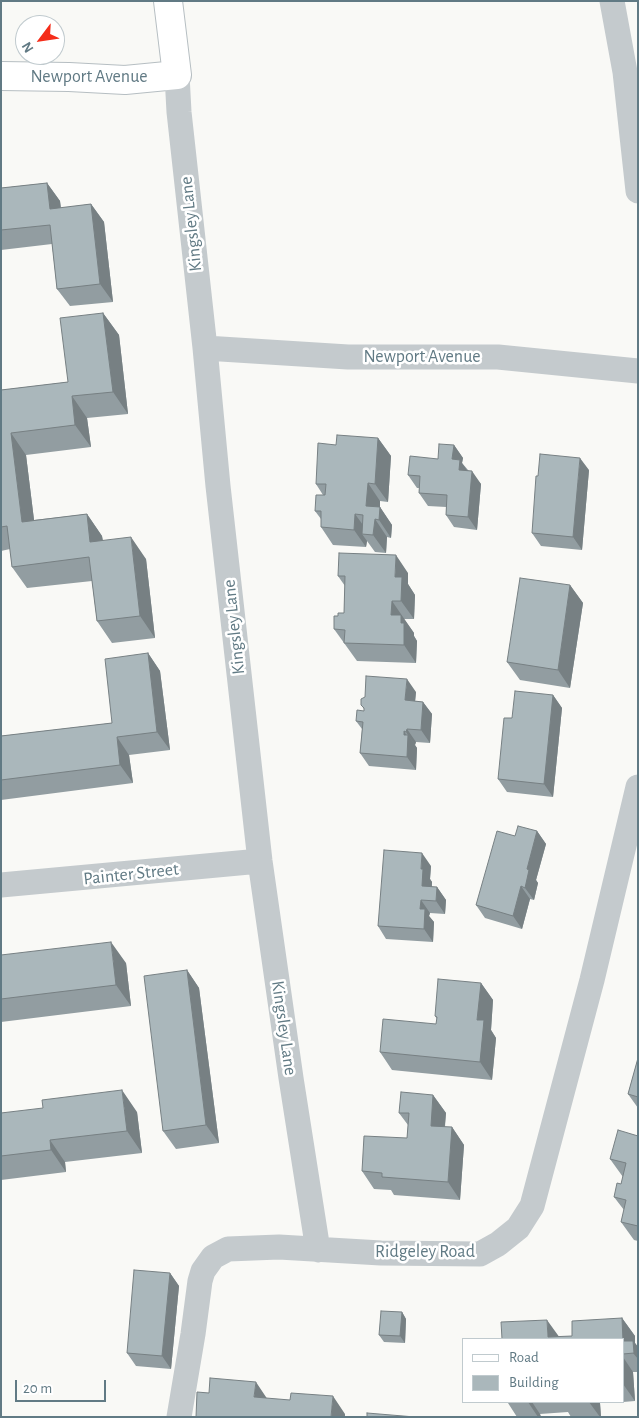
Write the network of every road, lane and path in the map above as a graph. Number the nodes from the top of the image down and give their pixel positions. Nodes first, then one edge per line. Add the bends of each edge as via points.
1 (168, 1) edge
2 (612, 1) edge
3 (625, 72) junction
4 (177, 75) junction
5 (1, 76) edge
6 (638, 110) edge
7 (638, 191) edge
8 (205, 348) junction
9 (638, 371) edge
10 (638, 788) edge
11 (260, 861) junction
12 (1, 885) edge
13 (318, 1250) junction
14 (179, 1417) edge

1 - 4 street, Kingsley Lane
2 - 3 street
3 - 6 street
3 - 7 street
4 - 5 street, Newport Avenue via 125,80
4 - 8 street, Kingsley Lane
8 - 9 street, Newport Avenue via 348,357 498,357
8 - 11 street, Kingsley Lane
10 - 13 street, Ridgeley Road via 592,980 532,1206 518,1228 480,1254
11 - 12 street, Painter Street
11 - 13 street, Kingsley Lane
13 - 14 street, Ridgeley Road via 228,1249 213,1257 200,1281

